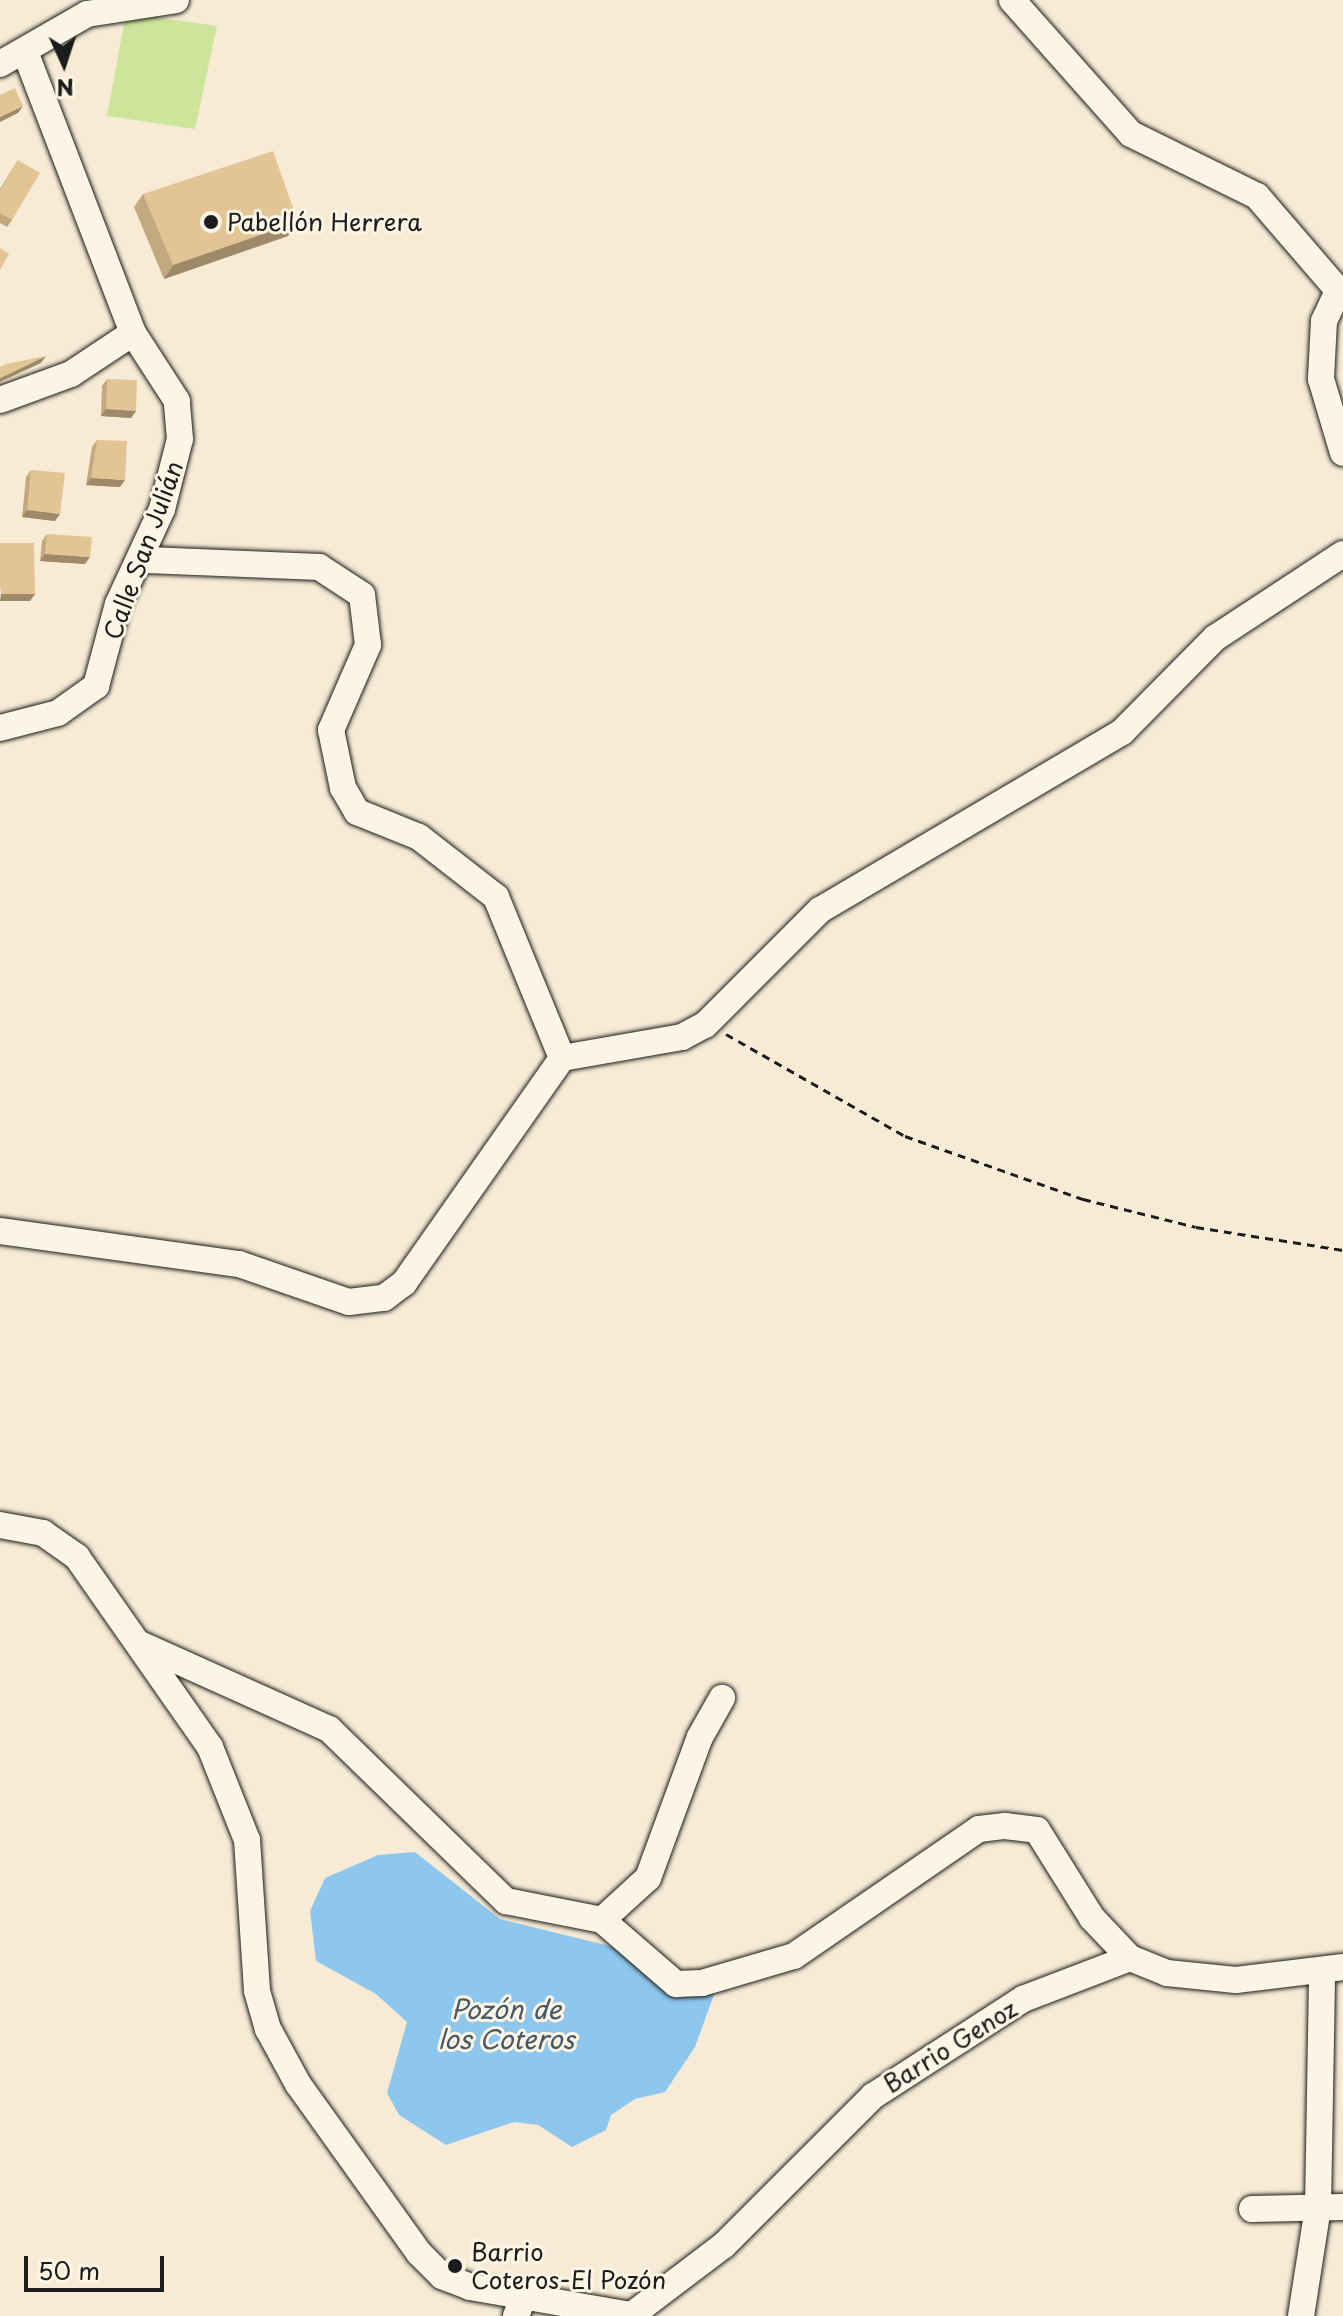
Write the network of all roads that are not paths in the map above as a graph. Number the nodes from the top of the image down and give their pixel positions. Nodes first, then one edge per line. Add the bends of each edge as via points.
1 (176, 0) edge
2 (1012, 0) edge
3 (93, 6) edge
4 (25, 51) junction
5 (0, 64) edge
6 (1340, 293) edge
7 (133, 333) junction
8 (0, 400) edge
9 (1343, 453) edge
10 (1343, 554) edge
11 (141, 560) junction
12 (0, 728) edge
13 (562, 1058) junction
14 (0, 1231) edge
15 (0, 1525) edge
16 (142, 1645) junction
17 (722, 1698) dead end
18 (602, 1920) junction
19 (1130, 1958) junction
20 (1333, 1969) edge
21 (1331, 2208) edge
22 (1252, 2209) dead end
23 (520, 2304) edge
24 (634, 2315) edge
25 (1301, 2316) edge

1 - 3 street
2 - 6 street via 1131,134 1257,196
3 - 4 street
4 - 5 street
4 - 7 street, Calle San Julián
6 - 9 street via 1324,321 1321,379
7 - 8 street via 71,374
7 - 11 street, Calle San Julián via 181,415 173,475
10 - 13 street via 1215,638 1122,732 820,910 705,1025 682,1037
11 - 12 street, Calle San Julián via 118,604 96,686 58,713
11 - 13 street via 319,567 362,595 368,645 331,730 343,788 357,812 419,837 496,897
13 - 14 street via 404,1283 384,1298 349,1302 239,1264
15 - 16 street via 59,1542
16 - 18 street via 329,1729 506,1901
16 - 23 street via 229,1789 247,1840 257,1991 268,2029 338,2144 442,2276
17 - 18 street via 700,1737 648,1878
18 - 19 street via 676,1984 702,1983 794,1956 979,1829 1005,1826 1037,1830 1092,1918
19 - 20 street via 1167,1973 1236,1980
19 - 24 street, Barrio Genoz via 1023,1999 899,2075 724,2245
20 - 21 street
21 - 22 street
21 - 25 street
23 - 24 street

